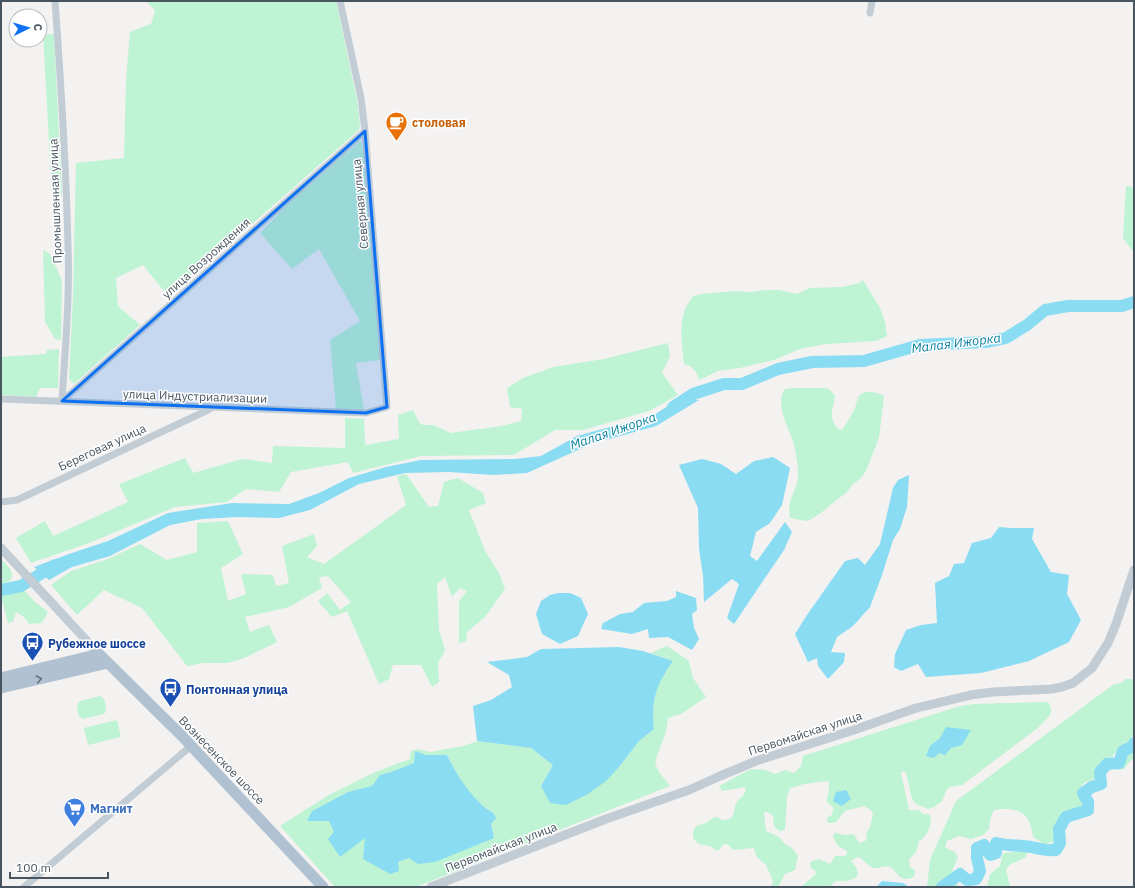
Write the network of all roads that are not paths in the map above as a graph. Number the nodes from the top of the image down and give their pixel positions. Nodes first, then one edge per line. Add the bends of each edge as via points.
1 (55, 1) edge
2 (340, 1) edge
3 (872, 1) edge
4 (870, 14) dead end
5 (365, 131) junction
6 (1, 399) edge
7 (62, 401) junction
8 (387, 407) joint
9 (212, 408) junction
10 (1, 502) edge
11 (2, 550) edge
12 (1134, 570) edge
13 (99, 654) junction
14 (108, 663) junction
15 (1, 678) edge
16 (1, 688) edge
17 (191, 746) junction
18 (24, 887) edge
19 (323, 887) edge
20 (431, 887) edge

1 - 7 street, Промышленная улица via 62,85 68,247
2 - 5 street, Северная улица via 361,98
3 - 4 street
5 - 7 street, улица Возрождения
5 - 8 street, Северная улица
6 - 7 street, улица Индустриализации
7 - 9 street, улица Индустриализации
8 - 9 street, улица Индустриализации via 366,413
9 - 10 street, Береговая улица via 17,500
11 - 13 street, Вознесенское шоссе
12 - 20 street, Первомайская улица via 1108,643 1092,668 1073,683 1052,689 970,695 916,708 756,761 689,790 606,819
13 - 14 main road, Вознесенское шоссе
13 - 15 main road
16 -> 14 main road
14 - 17 main road, Вознесенское шоссе
17 - 18 street
17 - 19 main road, Вознесенское шоссе

